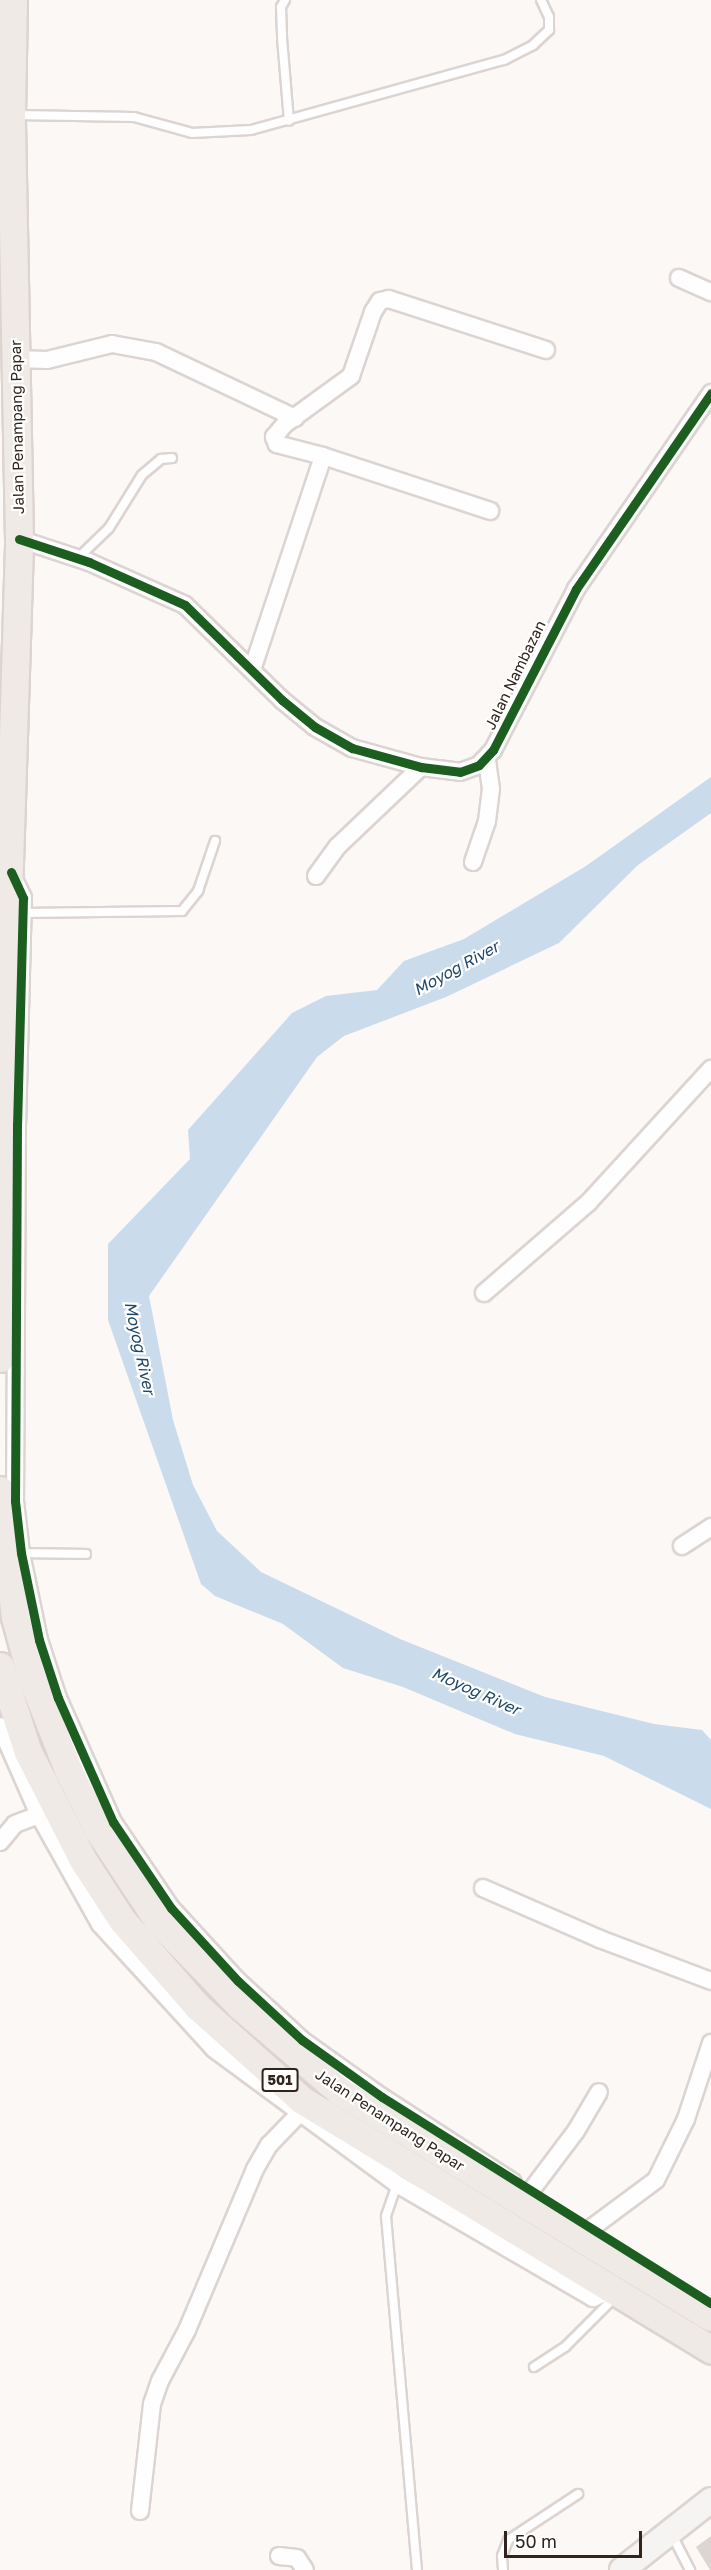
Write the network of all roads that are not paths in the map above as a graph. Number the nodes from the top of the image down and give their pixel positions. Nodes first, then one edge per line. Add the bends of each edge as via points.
1 (285, 0) edge
2 (541, 0) edge
3 (14, 8) edge
4 (11, 115) junction
5 (289, 121) junction
6 (680, 278) dead end
7 (711, 292) edge
8 (546, 350) dead end
9 (16, 360) junction
10 (711, 393) edge
11 (295, 418) junction
12 (323, 456) junction
13 (172, 458) dead end
14 (490, 511) dead end
15 (19, 539) junction
16 (78, 558) junction
17 (17, 579) junction
18 (0, 654) edge
19 (253, 667) junction
20 (486, 759) junction
21 (421, 767) junction
22 (215, 840) dead end
23 (473, 862) dead end
24 (11, 872) junction
25 (316, 876) dead end
26 (21, 913) junction
27 (711, 1069) edge
28 (484, 1293) dead end
29 (0, 1358) edge
30 (0, 1490) edge
31 (711, 1527) edge
32 (682, 1546) dead end
33 (21, 1553) junction
34 (86, 1554) dead end
35 (0, 1666) edge
36 (0, 1726) edge
37 (4, 1747) edge
38 (39, 1815) junction
39 (0, 1842) edge
40 (483, 1888) dead end
41 (711, 1981) edge
42 (711, 2043) edge
43 (599, 2092) dead end
44 (298, 2115) junction
45 (397, 2184) junction
46 (530, 2192) junction
47 (590, 2229) junction
48 (615, 2292) junction
49 (711, 2303) edge
50 (711, 2317) edge
51 (711, 2350) edge
52 (534, 2367) dead end
53 (578, 2494) dead end
54 (711, 2500) edge
55 (140, 2511) dead end
56 (670, 2531) junction
57 (279, 2556) dead end
58 (305, 2570) edge
59 (417, 2570) edge
60 (503, 2570) edge
61 (622, 2570) edge
62 (690, 2570) edge

1 - 5 lane via 282,38
2 - 5 lane via 549,17 549,30 533,45 504,60
3 - 4 main road, Jalan Penampang Papar
4 - 5 lane via 134,117 192,133 251,130
4 - 9 main road, Jalan Penampang Papar
6 - 7 street
8 - 11 street via 389,299 380,301 351,376
9 - 11 street via 47,360 112,344 156,352
9 - 15 main road, Jalan Penampang Papar
10 - 20 street, Jalan Nambazan via 576,590 538,658 510,724
11 - 12 street via 277,432 274,442
12 - 14 street
12 - 19 street
13 - 16 lane via 161,459 142,475 109,528
15 - 16 street, Jalan Nambazan
15 - 17 main road, Jalan Penampang Papar
16 - 19 street, Jalan Nambazan via 185,605
17 - 18 main road
17 - 24 main road, Jalan Penampang Papar
19 - 21 street, Jalan Nambazan via 315,727 352,748
20 - 21 street, Jalan Nambazan via 460,772
20 - 23 street via 491,789 487,821
21 - 25 street via 338,846
22 - 26 lane via 198,891 182,911
24 - 26 street via 23,898
24 - 29 main road, Jalan Penampang Papar
26 - 33 street via 14,1351 15,1502
27 - 28 street via 588,1203
30 - 50 main road, Jalan Penampang Papar / 501 via 15,1617 31,1676 68,1770 98,1830 158,1921 240,2006 339,2091
31 - 32 street
33 - 34 lane
33 - 46 street via 39,1640 58,1698 113,1822 171,1908 238,1981 302,2040 382,2097
35 - 48 main road, Jalan Penampang Papar / 501 via 28,1752 83,1860 122,1920 198,2007 302,2100
36 - 37 street
37 - 38 street
38 - 39 street via 26,1816
38 - 44 street via 100,1924 136,1967 214,2049
40 - 41 street via 600,1939
42 - 47 street via 686,2119 656,2180
43 - 46 street via 576,2131
44 - 45 street
44 - 55 street via 269,2145 255,2169 179,2347 160,2381 152,2404
45 - 48 street via 593,2298
45 - 59 lane via 386,2216
46 - 47 street
47 - 49 street
48 - 51 main road, Jalan Penampang Papar / 501
48 - 52 lane via 565,2347
53 - 60 lane via 508,2540 502,2556
54 - 56 street
56 - 61 street
56 - 62 lane
57 - 58 street via 297,2558

